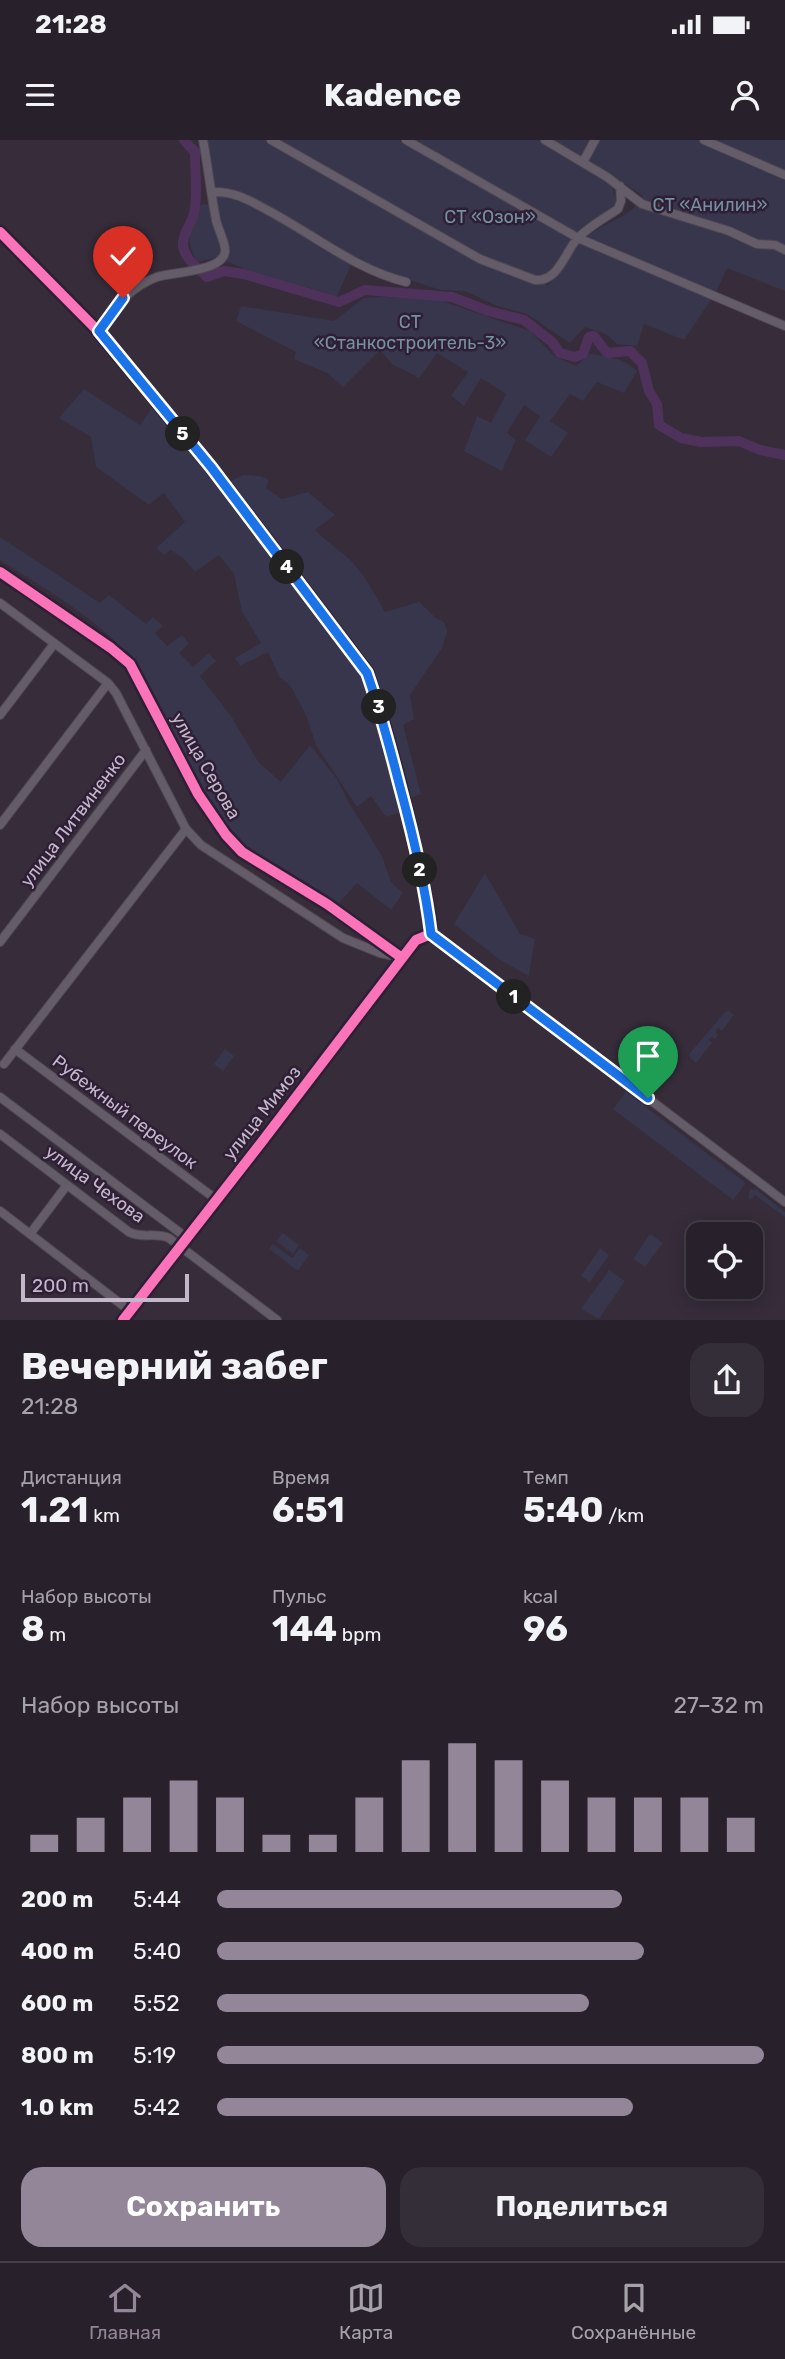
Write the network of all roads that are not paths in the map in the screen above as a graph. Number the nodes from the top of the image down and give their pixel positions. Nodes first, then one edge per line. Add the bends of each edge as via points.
1 (203, 140) edge
2 (271, 140) edge
3 (406, 140) edge
4 (545, 140) edge
5 (595, 140) edge
6 (704, 140) edge
7 (583, 162) junction
8 (785, 175) edge
9 (620, 186) junction
10 (212, 192) junction
11 (0, 232) edge
12 (578, 239) junction
13 (785, 250) edge
14 (406, 282) dead end
15 (785, 326) edge
16 (99, 331) junction
17 (0, 572) edge
18 (1, 604) edge
19 (54, 644) junction
20 (108, 683) junction
21 (0, 715) edge
22 (146, 750) junction
23 (0, 825) edge
24 (186, 829) junction
25 (431, 934) junction
26 (0, 942) edge
27 (402, 958) junction
28 (15, 1049) junction
29 (4, 1064) dead end
30 (0, 1097) edge
31 (0, 1134) edge
32 (67, 1185) junction
33 (217, 1200) junction
34 (785, 1202) edge
35 (0, 1211) edge
36 (30, 1234) junction
37 (187, 1238) junction
38 (180, 1247) junction
39 (130, 1311) junction
40 (123, 1320) edge
41 (277, 1320) edge

1 - 10 street
2 - 12 street via 480,259 535,280 551,277
3 - 12 street
4 - 7 street
5 - 7 street
6 - 8 street
7 - 9 street
9 - 12 street via 621,206
9 - 13 street via 654,209
10 - 14 street via 233,192 381,276
10 - 16 street via 225,253 215,264 138,285
11 - 16 street
12 - 15 street
16 - 25 street via 211,467 367,673 408,819
17 - 27 street, улица Серова via 130,664 198,794 242,852 327,904
18 - 19 street
19 - 20 street
19 - 21 street
20 - 22 street
20 - 23 street
22 - 24 street
22 - 26 street, улица Литвиненко
24 - 27 street via 201,845 343,938
24 - 28 street
25 - 27 street, улица Мимоз via 416,940
25 - 34 street
27 - 33 street, улица Мимоз
28 - 29 street
28 - 33 street, Рубежный переулок
30 - 37 street
31 - 32 street, улица Чехова
32 - 36 street
32 - 38 street, улица Чехова via 129,1232 163,1235
33 - 37 street, улица Мимоз
35 - 36 street
36 - 39 street
37 - 38 street, улица Мимоз
38 - 39 street, улица Мимоз
38 - 41 street, улица Чехова
39 - 40 street, улица Мимоз

